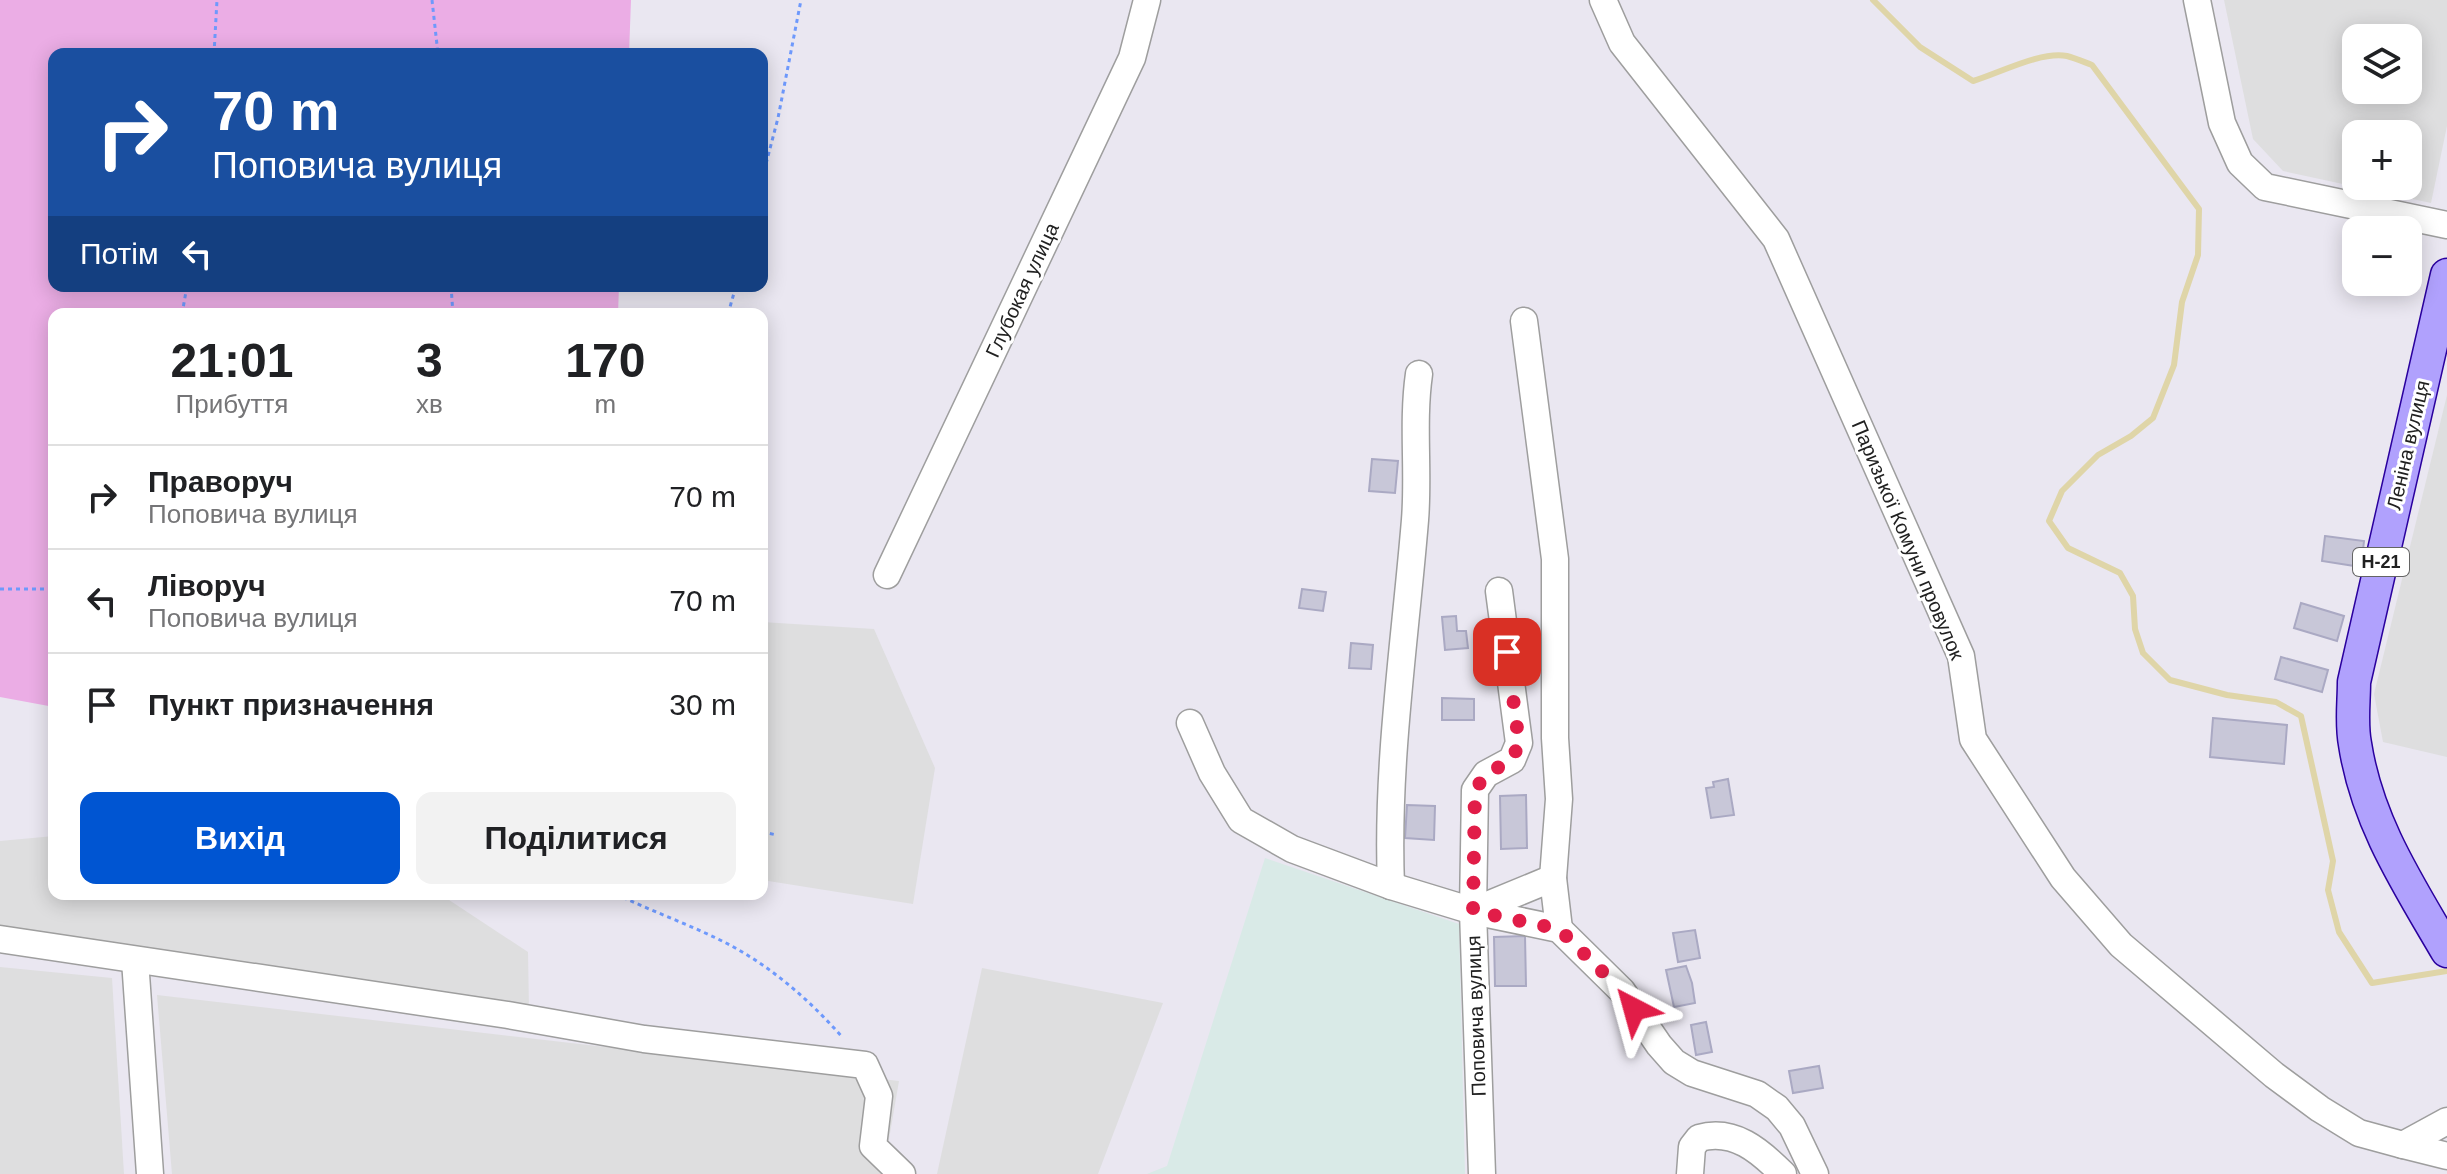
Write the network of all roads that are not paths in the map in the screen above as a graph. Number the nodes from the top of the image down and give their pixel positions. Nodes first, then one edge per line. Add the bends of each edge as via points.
1 (1147, 0) edge
2 (1603, 0) edge
3 (2197, 0) edge
4 (2447, 225) edge
5 (2447, 275) edge
6 (1524, 321) dead end
7 (1419, 374) dead end
8 (887, 575) dead end
9 (1499, 591) dead end
10 (1190, 723) dead end
11 (1553, 878) junction
12 (1391, 886) junction
13 (1473, 911) junction
14 (1559, 929) junction
15 (0, 939) edge
16 (2447, 951) edge
17 (135, 960) junction
18 (2447, 1121) edge
19 (2403, 1145) junction
20 (2447, 1156) edge
21 (150, 1174) edge
22 (902, 1174) edge
23 (1482, 1174) edge
24 (1690, 1174) edge
25 (1783, 1174) edge
26 (1815, 1174) edge

1 - 8 street, Глубокая улица via 1132,58
2 - 19 street, Паризької Комуни провулок via 1622,43 1776,239 1961,656 1973,739 2063,878 2121,945 2274,1075 2359,1133
3 - 4 street via 2222,123 2240,163 2265,187
5 - 16 main road, Леніна вулиця / Н-21 via 2354,682 2354,740 2366,796 2387,849
6 - 11 street via 1555,559 1559,799
7 - 12 street via 1418,481 1390,788
9 - 13 street, Поповича вулиця via 1519,743 1512,760 1486,774 1475,790
10 - 12 street via 1241,820 1292,849
11 - 13 street
11 - 14 street
12 - 13 street
13 - 14 street
13 - 23 street, Поповича вулиця
14 - 26 street via 1622,991 1674,1062 1757,1094 1777,1108 1792,1126
15 - 17 street
17 - 21 street
17 - 22 street via 644,1039 865,1065 879,1096 873,1146
18 - 19 street
19 - 20 street, Паризької Комуни провулок
24 - 25 street via 1692,1147 1699,1138 1725,1135 1764,1155

